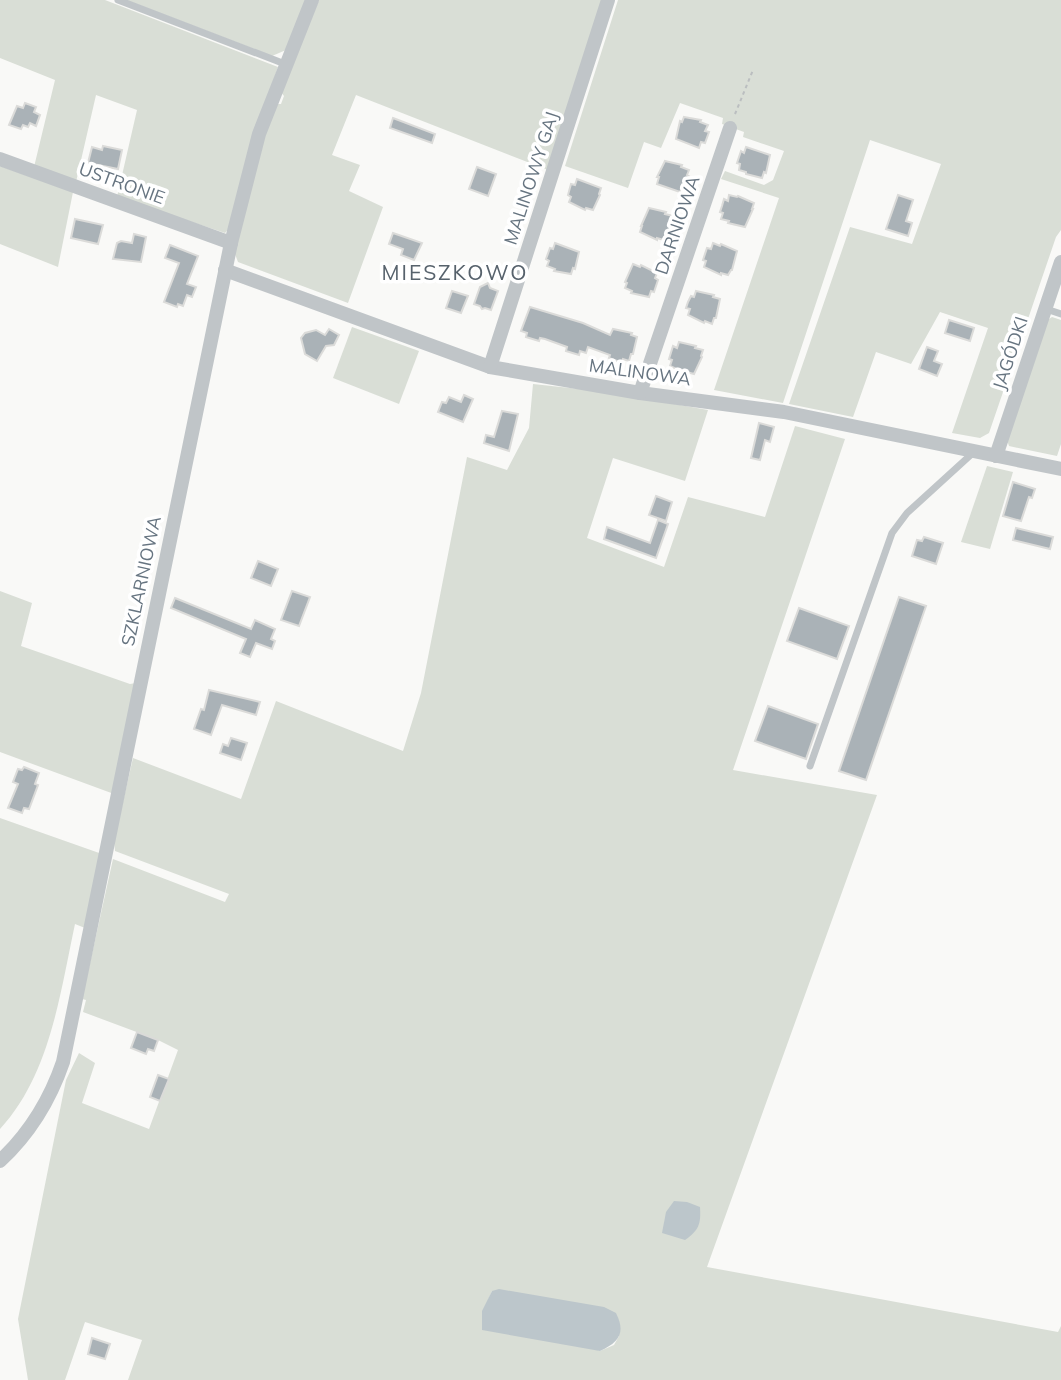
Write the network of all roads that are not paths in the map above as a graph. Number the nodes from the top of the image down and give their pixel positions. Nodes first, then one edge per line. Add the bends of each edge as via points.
1 (118, 0) edge
2 (312, 0) edge
3 (608, 0) edge
4 (285, 64) junction
5 (730, 128) road end
6 (0, 159) edge
7 (231, 243) junction
8 (1061, 262) edge
9 (225, 270) junction
10 (1045, 308) junction
11 (1061, 314) edge
12 (490, 367) junction
13 (640, 393) junction
14 (976, 451) junction
15 (996, 456) junction
16 (1061, 469) edge
17 (810, 766) dead end
18 (0, 1161) edge

1 - 4 lane
2 - 4 street, SZKLARNIOWA
3 - 12 street, MALINOWY GAJ
4 - 7 street, SZKLARNIOWA via 259,134
5 - 13 street, DARNIOWA
6 - 7 street, USTRONIE
7 - 9 street, SZKLARNIOWA
8 - 10 street, JAGÓDKI
9 - 12 street, MALINOWA
9 - 18 street, SZKLARNIOWA via 63,1062 31,1126
10 - 11 lane
10 - 15 street, JAGÓDKI
12 - 13 street, MALINOWA
13 - 14 street, MALINOWA via 784,412
14 - 15 street, MALINOWA
14 - 17 lane via 907,513 892,533
15 - 16 street, MALINOWA

